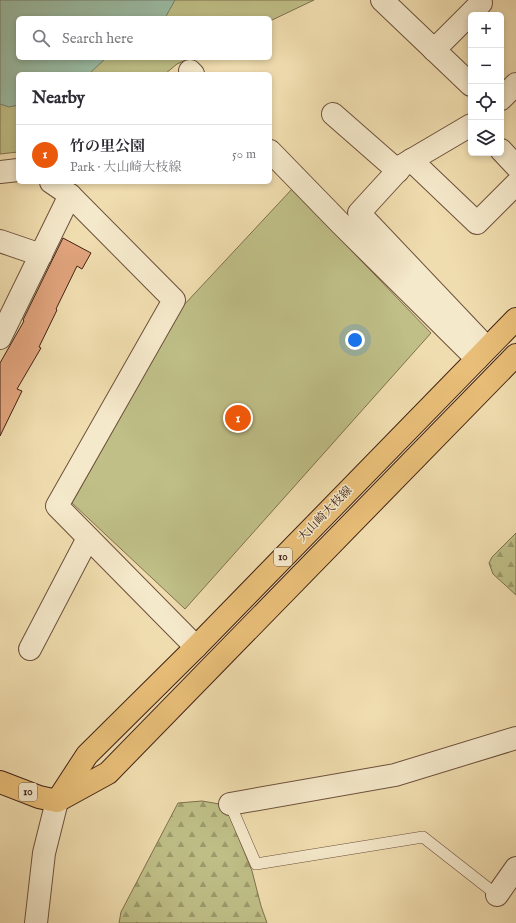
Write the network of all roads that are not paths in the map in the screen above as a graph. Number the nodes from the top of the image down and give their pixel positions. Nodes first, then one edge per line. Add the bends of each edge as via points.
1 (382, 0) edge
2 (483, 5) edge
3 (434, 50) junction
4 (470, 84) edge
5 (516, 84) edge
6 (504, 96) edge
7 (333, 114) dead end
8 (468, 127) edge
9 (272, 153) edge
10 (504, 153) edge
11 (404, 166) junction
12 (516, 166) edge
13 (16, 170) edge
14 (0, 172) edge
15 (55, 184) edge
16 (516, 184) edge
17 (70, 195) junction
18 (0, 240) edge
19 (40, 255) junction
20 (516, 319) edge
21 (0, 338) edge
22 (482, 353) junction
23 (516, 355) edge
24 (88, 538) junction
25 (196, 646) junction
26 (30, 648) dead end
27 (516, 738) edge
28 (0, 782) edge
29 (57, 801) junction
30 (230, 804) joint
31 (516, 868) edge
32 (497, 895) joint
33 (36, 923) edge

1 - 3 street
2 - 3 street
3 - 4 street
5 - 6 street
7 - 11 street
8 - 11 street
9 - 22 street via 348,230
10 - 12 street
11 - 16 street via 476,223
11 - 22 street via 359,213
13 - 14 street
15 - 17 street
17 - 19 street
17 - 24 street via 174,300 57,506
18 - 19 street
19 - 21 street
20 - 22 main road, 大山崎大枝線 / 10
22 - 25 main road, 大山崎大枝線 / 10
23 - 29 main road, 10 via 108,773
24 - 25 street
24 - 26 street
25 - 29 main road, 大山崎大枝線 / 10 via 88,755
27 - 30 street via 395,775
28 - 29 main road, 10
29 - 33 street via 44,853
30 - 32 lane via 256,864 423,837
31 - 32 street

